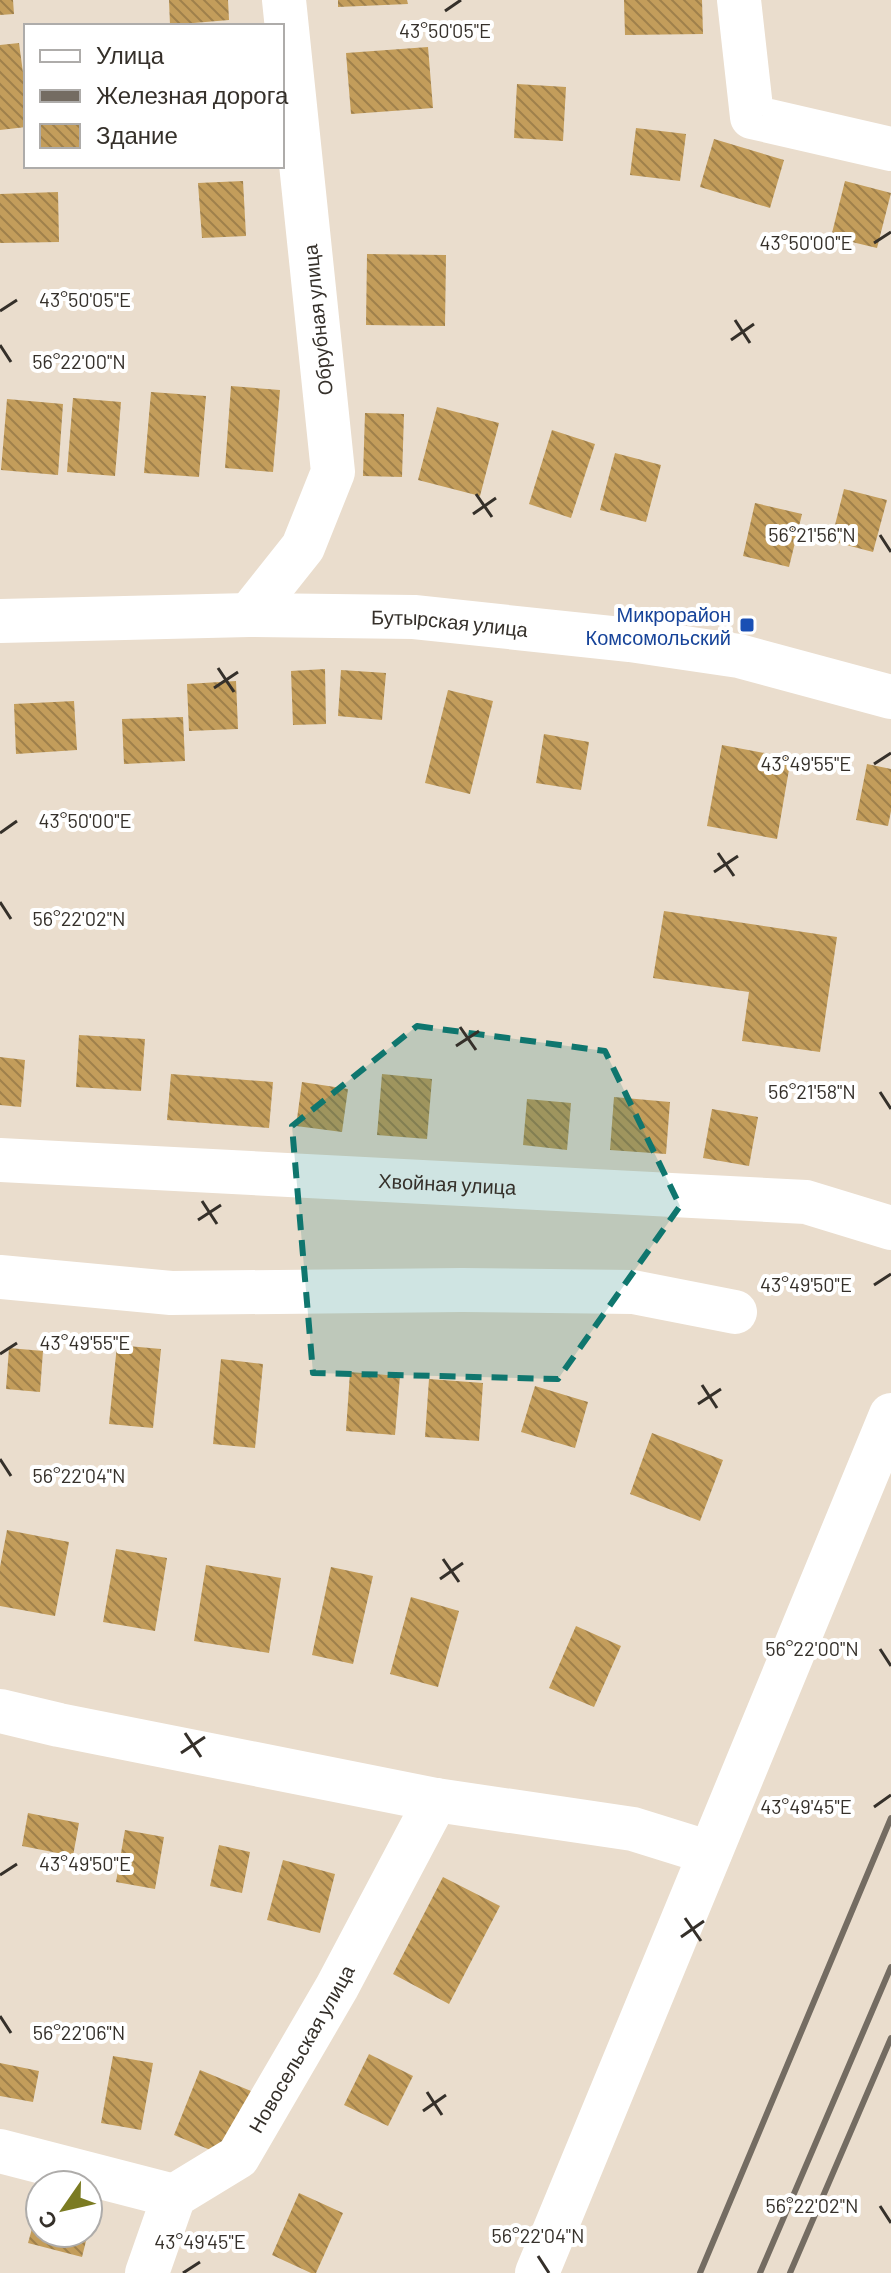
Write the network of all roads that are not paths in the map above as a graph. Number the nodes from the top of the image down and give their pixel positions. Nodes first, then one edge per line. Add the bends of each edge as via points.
1 (284, 0) edge
2 (739, 0) edge
3 (891, 149) edge
4 (249, 615) junction
5 (0, 621) edge
6 (891, 697) edge
7 (0, 1160) edge
8 (891, 1228) edge
9 (0, 1277) edge
10 (735, 1312) dead end
11 (891, 1415) edge
12 (0, 1711) edge
13 (436, 1800) junction
14 (710, 1853) junction
15 (0, 2151) edge
16 (174, 2196) junction
17 (147, 2273) edge
18 (537, 2273) edge

1 - 4 street, Обрубная улица via 333,472 303,547
2 - 3 street via 752,117
4 - 5 street, Бутырская улица
4 - 6 street, Бутырская улица via 414,617 630,640 739,656
7 - 8 street, Хвойная улица via 806,1202
9 - 10 street via 171,1293 633,1292
11 - 14 street
12 - 13 street
13 - 14 street via 605,1823
13 - 16 street, Новосельская улица via 337,1987 238,2157
14 - 18 street
15 - 16 street
16 - 17 street

